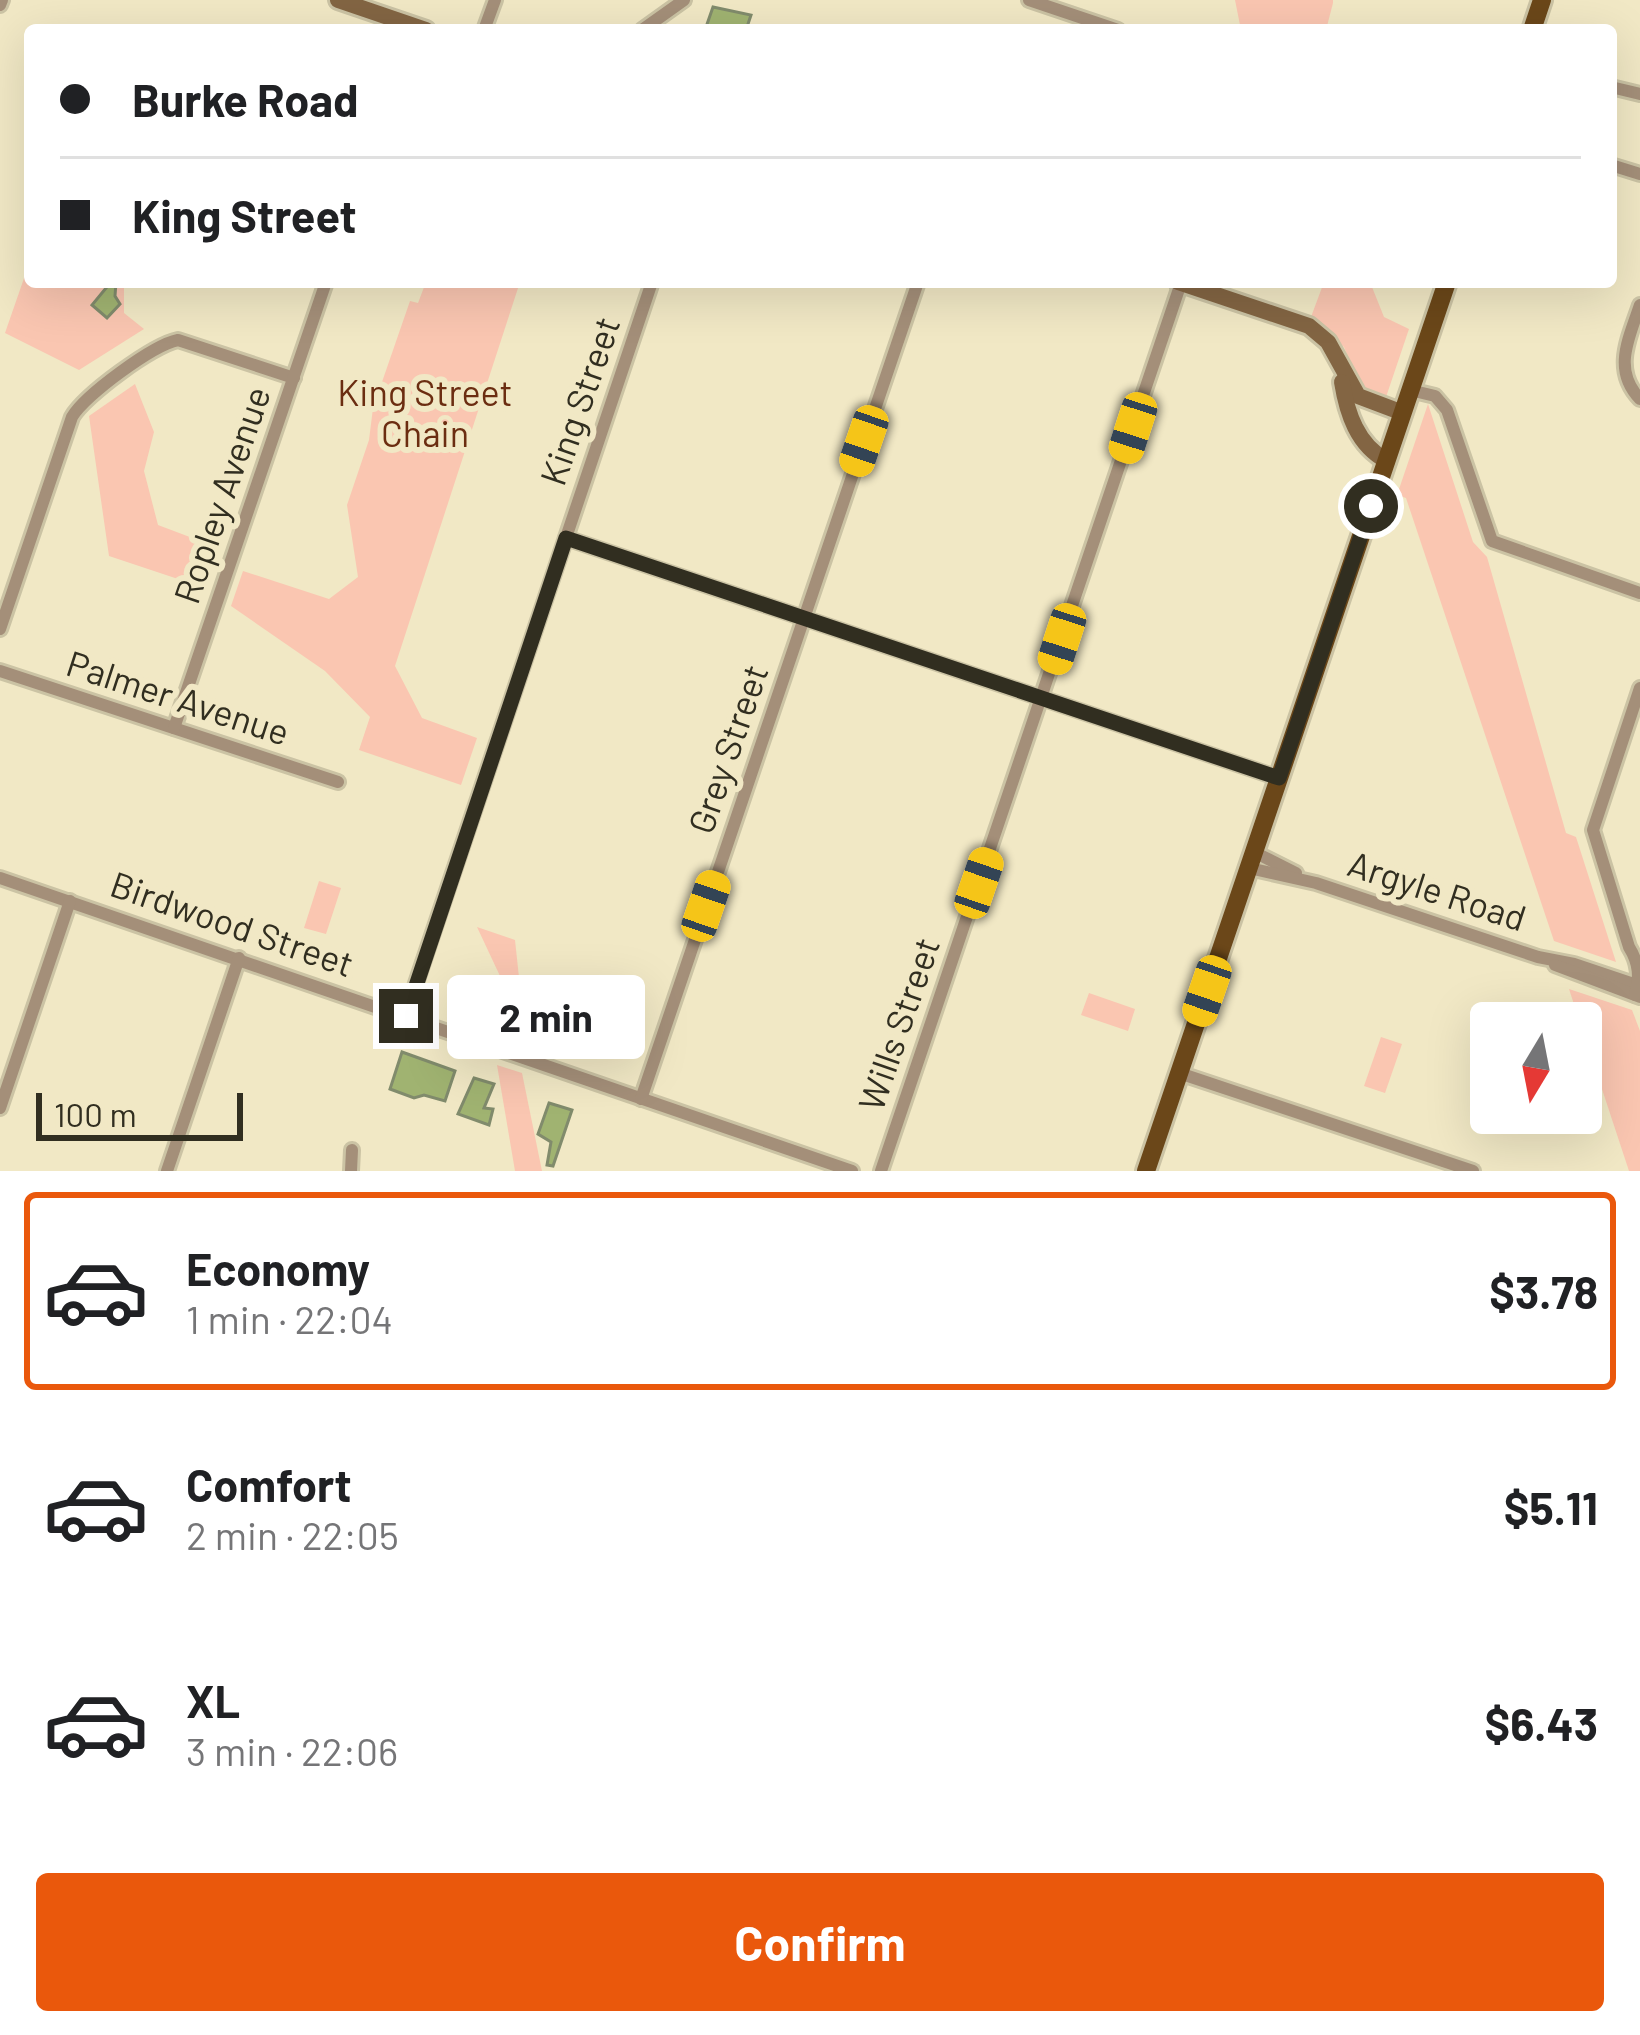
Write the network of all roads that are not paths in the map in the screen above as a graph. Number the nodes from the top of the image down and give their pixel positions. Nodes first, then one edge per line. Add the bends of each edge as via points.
1 (338, 0) edge
2 (684, 0) edge
3 (1029, 0) edge
4 (405, 24) edge
5 (650, 24) edge
6 (1100, 24) edge
7 (324, 288) edge
8 (650, 288) edge
9 (915, 288) edge
10 (1178, 288) edge
11 (1198, 288) edge
12 (1445, 288) edge
13 (1640, 305) edge
14 (1340, 369) junction
15 (294, 377) junction
16 (1411, 391) junction
17 (1640, 399) edge
18 (1403, 413) junction
19 (1387, 460) junction
20 (566, 538) junction
21 (1640, 592) edge
22 (804, 618) junction
23 (0, 629) edge
24 (0, 671) edge
25 (1640, 688) edge
26 (1042, 699) junction
27 (174, 728) junction
28 (1279, 778) junction
29 (338, 782) dead end
30 (1251, 860) junction
31 (0, 878) edge
32 (70, 901) junction
33 (239, 958) junction
34 (1634, 989) edge
35 (406, 1016) junction
36 (1179, 1073) junction
37 (641, 1099) junction
38 (0, 1108) edge
39 (352, 1150) dead end
40 (167, 1171) edge
41 (351, 1171) edge
42 (852, 1171) edge
43 (881, 1171) edge
44 (1146, 1171) edge
45 (1473, 1171) edge

1 - 4 street
2 - 5 street
3 - 6 street
7 - 15 street, Ropley Avenue
8 - 20 street, King Street
9 - 22 street, Grey Street
10 - 26 street, Wills Street
11 - 14 street via 1310,326
12 - 16 main road
13 - 17 street via 1623,366
14 - 18 street via 1358,396
14 - 19 street via 1358,435
15 - 23 street via 174,340 75,411
15 - 27 street, Ropley Avenue
16 - 18 main road
16 - 21 street via 1435,396 1447,410 1489,538
18 - 19 main road
19 - 28 main road
20 - 22 street
20 - 35 street, King Street
22 - 26 street
22 - 37 street, Grey Street
24 - 27 street, Palmer Avenue
25 - 34 street via 1593,830 1637,963
26 - 28 street
26 - 43 street, Wills Street
27 - 29 street, Palmer Avenue
28 - 30 main road
30 - 34 street, Argyle Road
30 - 36 main road
31 - 32 street, Birdwood Street
32 - 33 street, Birdwood Street
32 - 38 street
33 - 35 street, Birdwood Street
33 - 40 street
35 - 37 street, Birdwood Street
36 - 44 main road
36 - 45 street
37 - 42 street, Birdwood Street
39 - 41 street

